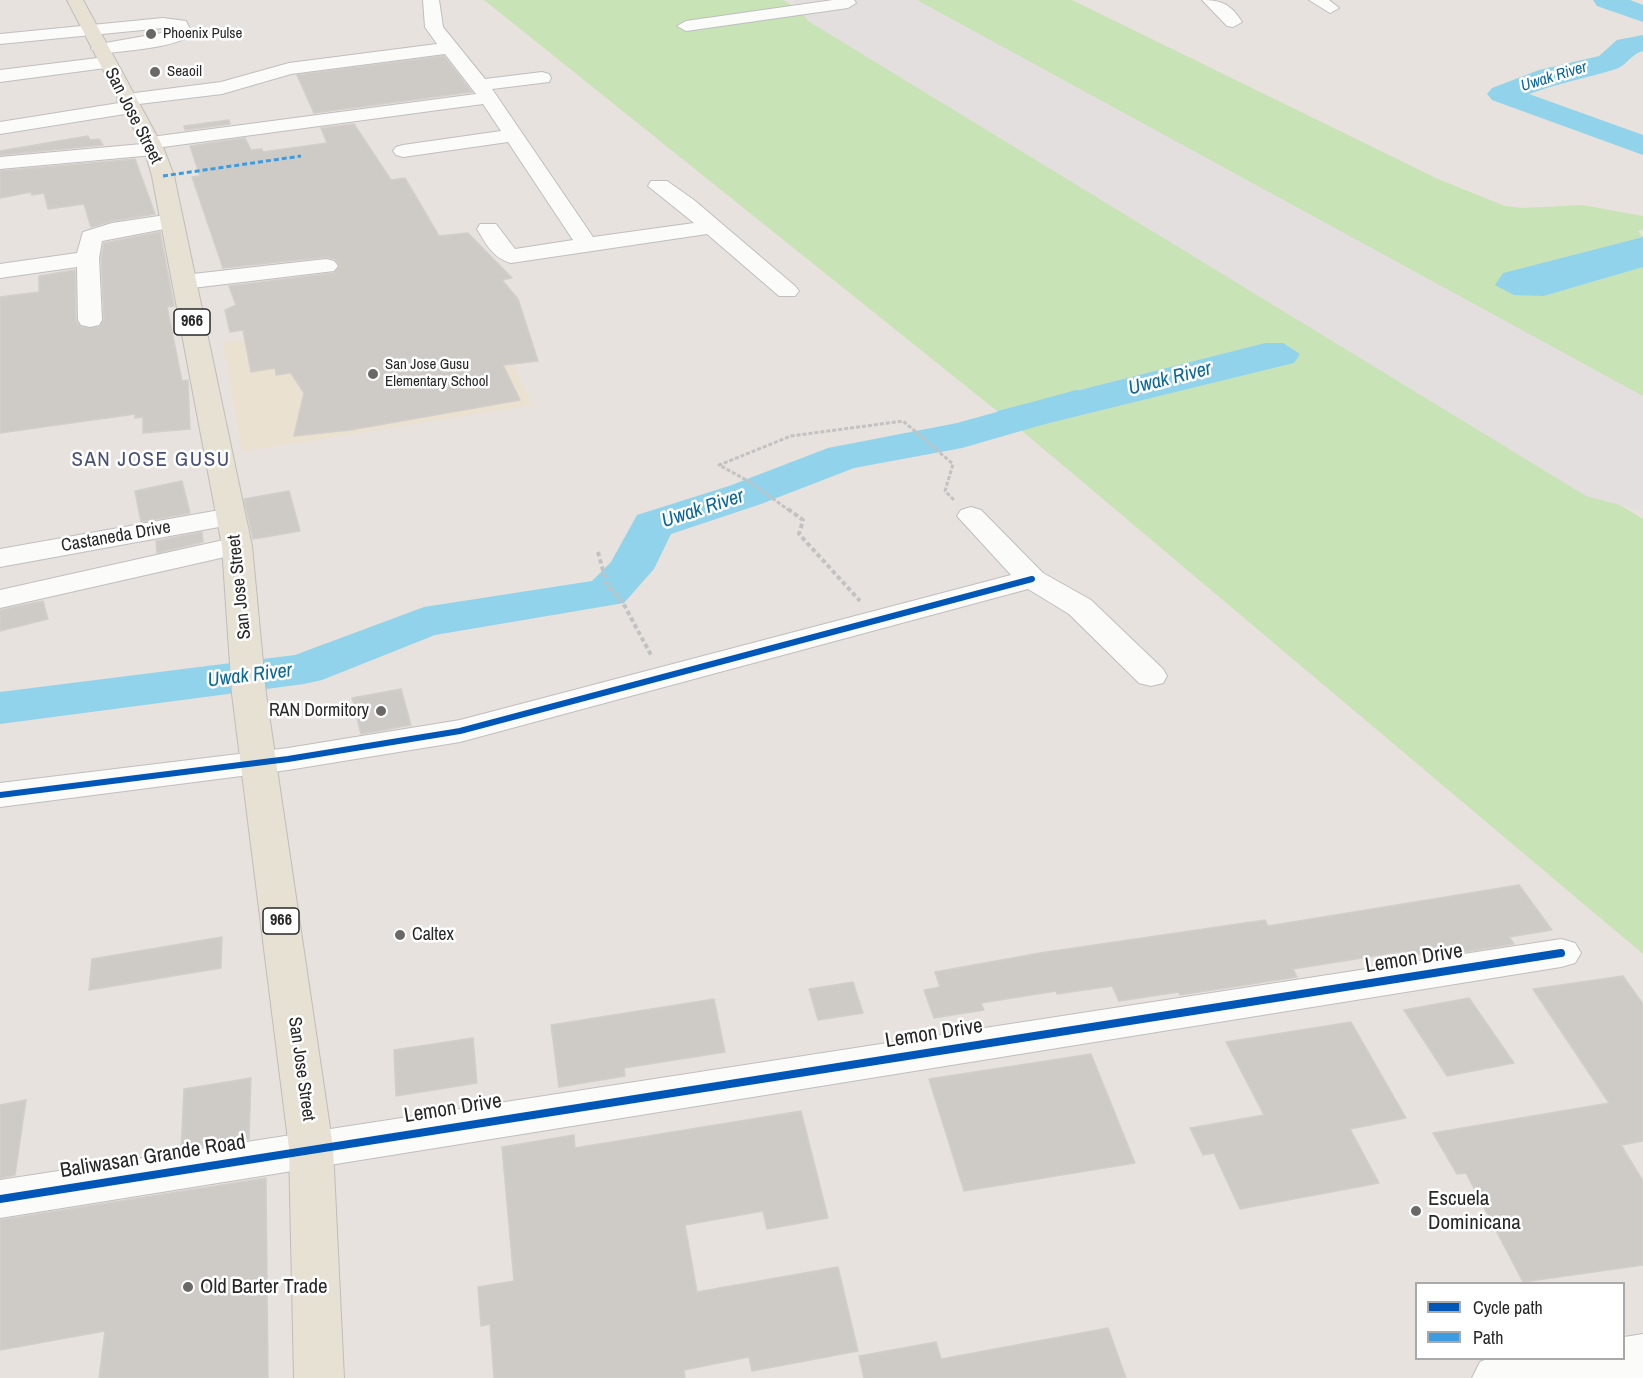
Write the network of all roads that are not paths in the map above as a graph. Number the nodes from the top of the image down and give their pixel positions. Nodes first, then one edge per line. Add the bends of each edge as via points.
1 (75, 0) edge
2 (431, 0) edge
3 (1210, 0) edge
4 (848, 3) dead end
5 (1233, 22) dead end
6 (686, 26) dead end
7 (0, 39) edge
8 (99, 46) junction
9 (449, 48) junction
10 (0, 76) edge
11 (542, 78) dead end
12 (484, 92) junction
13 (129, 104) junction
14 (0, 128) edge
15 (514, 135) junction
16 (152, 146) junction
17 (403, 151) dead end
18 (0, 163) edge
19 (659, 186) dead end
20 (172, 220) junction
21 (712, 227) junction
22 (488, 229) dead end
23 (588, 246) junction
24 (88, 258) junction
25 (326, 266) dead end
26 (0, 270) edge
27 (184, 282) junction
28 (787, 291) dead end
29 (90, 320) dead end
30 (971, 516) road end
31 (231, 517) junction
32 (237, 546) junction
33 (0, 558) edge
34 (1032, 579) junction
35 (0, 599) edge
36 (1151, 676) dead end
37 (260, 765) junction
38 (0, 795) edge
39 (1561, 953) dead end
40 (311, 1148) junction
41 (0, 1199) edge
42 (1643, 1356) edge
43 (1625, 1359) edge
44 (1617, 1360) edge
45 (319, 1378) edge
46 (1497, 1378) edge

1 - 8 main road, San Jose Street / 966
2 - 9 street via 434,27
3 - 5 street
4 - 6 street
7 - 8 street
8 - 10 street
8 - 13 main road, San Jose Street / 966
9 - 12 street
9 - 13 street via 289,69 222,88
11 - 12 street
12 - 15 street
12 - 16 street
13 - 14 street
13 - 16 main road, San Jose Street / 966
15 - 17 street
15 - 23 street
16 - 18 street
16 - 20 main road, San Jose Street / 966
19 - 21 street
20 - 24 street via 99,232 91,237
20 - 27 main road, San Jose Street / 966
21 - 23 street
21 - 28 street
22 - 23 street via 511,256
24 - 26 street
24 - 29 street
25 - 27 street
27 - 31 main road, San Jose Street / 966
30 - 34 street
31 - 32 main road, San Jose Street / 966
31 - 33 street, Castaneda Drive
32 - 35 street
32 - 37 main road, San Jose Street / 966
34 - 36 street via 1080,607
34 - 37 street via 460,732
37 - 38 street
37 - 40 main road, San Jose Street / 966
39 - 40 street, Lemon Drive
40 - 41 street, Baliwasan Grande Road
40 - 45 main road, San Jose Street / 966
42 - 43 street
44 - 46 street

